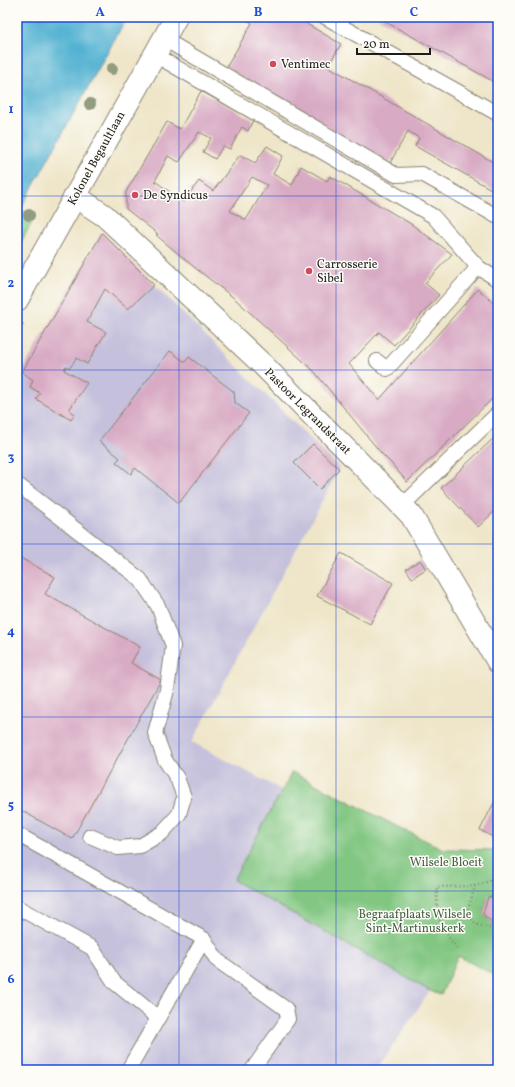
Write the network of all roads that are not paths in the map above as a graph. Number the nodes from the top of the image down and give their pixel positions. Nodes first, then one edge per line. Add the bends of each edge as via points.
1 (176, 17) edge
2 (325, 17) edge
3 (160, 47) junction
4 (498, 114) edge
5 (75, 196) junction
6 (498, 217) edge
7 (478, 267) junction
8 (498, 280) edge
9 (17, 300) edge
10 (377, 361) dead end
11 (498, 413) edge
12 (17, 484) edge
13 (402, 506) junction
14 (498, 662) edge
15 (17, 834) edge
16 (90, 836) dead end
17 (17, 907) edge
18 (204, 939) junction
19 (158, 1018) junction
20 (128, 1070) edge
21 (252, 1070) edge

1 - 3 street, Kolonel Begaultlaan
2 - 4 lane
3 - 5 street, Kolonel Begaultlaan
3 - 6 lane via 396,175 422,174
3 - 7 lane via 432,216
5 - 9 street, Kolonel Begaultlaan
5 - 13 street, Pastoor Legrandstraat via 105,216 251,354
7 - 8 lane
7 - 10 lane via 387,369
11 - 13 lane
12 - 16 lane via 140,579 158,606 173,646 167,690 155,733 165,760 177,778 184,797 179,814 162,833 140,846 118,848
13 - 14 street, Pastoor Legrandstraat via 411,515
15 - 18 lane
17 - 19 lane via 92,948 114,982
18 - 19 lane
18 - 21 lane via 216,960 286,1009 288,1019
19 - 20 lane

